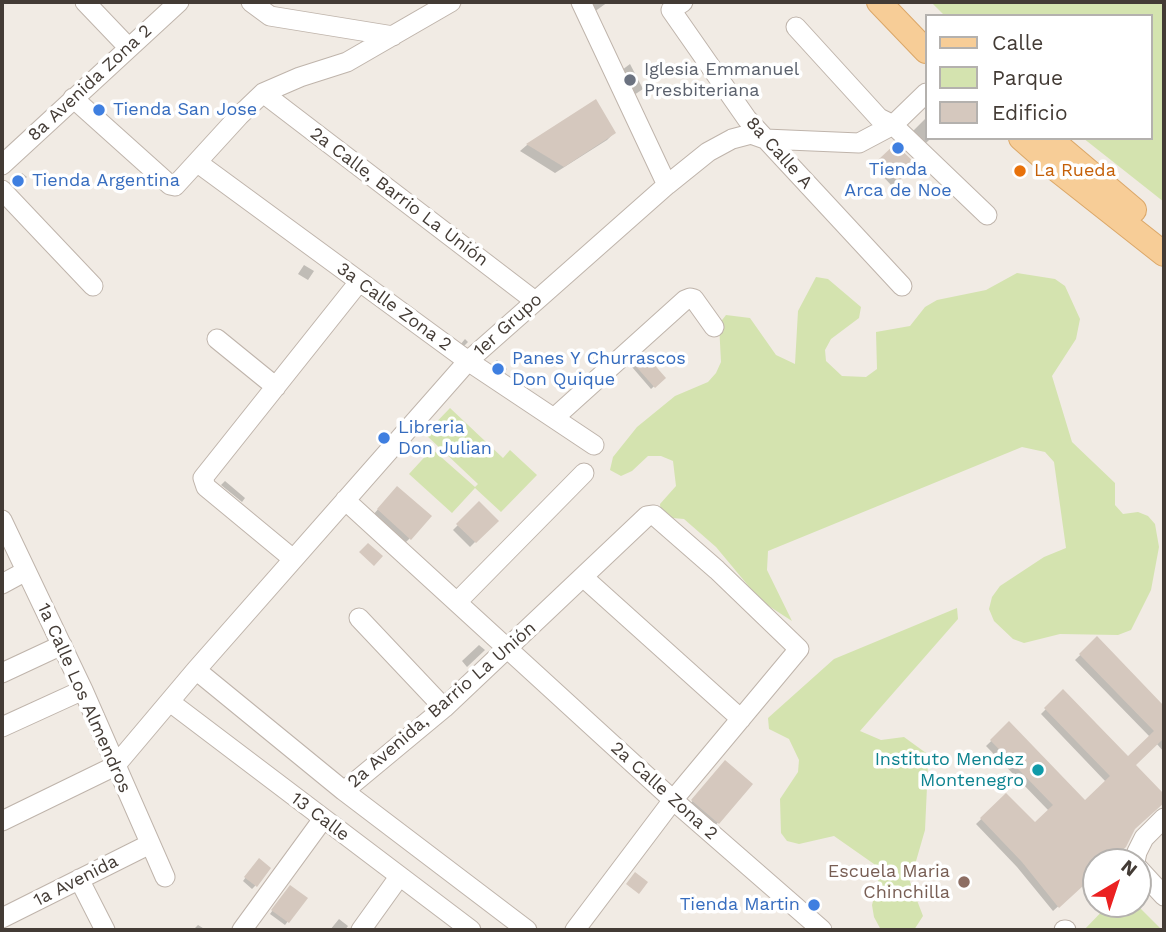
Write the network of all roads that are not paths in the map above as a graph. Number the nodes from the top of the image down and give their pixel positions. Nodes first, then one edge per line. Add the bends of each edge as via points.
1 (85, 2) edge
2 (178, 2) edge
3 (251, 2) edge
4 (451, 2) edge
5 (581, 2) edge
6 (879, 2) edge
7 (902, 2) edge
8 (677, 5) edge
9 (925, 26) edge
10 (796, 27) dead end
11 (393, 36) junction
12 (128, 47) junction
13 (925, 50) edge
14 (263, 93) junction
15 (925, 94) edge
16 (73, 98) junction
17 (893, 125) junction
18 (765, 139) junction
19 (1023, 140) edge
20 (1051, 140) edge
21 (198, 163) junction
22 (2, 165) edge
23 (667, 184) junction
24 (2, 190) edge
25 (987, 215) dead end
26 (1164, 236) edge
27 (1164, 254) edge
28 (359, 282) junction
29 (93, 286) dead end
30 (902, 286) dead end
31 (535, 301) junction
32 (714, 327) dead end
33 (217, 339) dead end
34 (468, 361) junction
35 (276, 387) junction
36 (554, 418) junction
37 (594, 445) dead end
38 (584, 473) dead end
39 (345, 499) junction
40 (2, 520) edge
41 (293, 559) junction
42 (26, 571) junction
43 (583, 578) junction
44 (2, 584) edge
45 (457, 602) junction
46 (359, 618) dead end
47 (62, 645) junction
48 (509, 649) junction
49 (196, 670) junction
50 (2, 673) edge
51 (83, 690) junction
52 (170, 702) junction
53 (444, 708) junction
54 (740, 719) junction
55 (2, 727) edge
56 (115, 766) junction
57 (344, 791) junction
58 (673, 800) junction
59 (323, 818) junction
60 (1164, 818) edge
61 (2, 821) edge
62 (150, 844) junction
63 (1141, 848) edge
64 (165, 877) dead end
65 (399, 877) junction
66 (79, 879) junction
67 (1152, 880) edge
68 (1164, 896) edge
69 (8, 921) edge
70 (105, 930) edge
71 (242, 930) edge
72 (361, 930) edge
73 (471, 930) edge
74 (527, 930) edge
75 (575, 930) edge
76 (822, 930) edge

1 - 12 street
2 - 12 street, 8a Avenida Zona 2
3 - 11 street via 270,16
4 - 11 street
5 - 23 street
6 - 13 main road
7 - 9 main road
8 - 18 street, 8a Calle A via 671,10
10 - 17 street via 879,118
11 - 14 street via 347,61
12 - 16 street, 8a Avenida Zona 2
14 - 21 street
14 - 31 street, 2a Calle, Barrio La Unión
15 - 17 street, 1er Grupo
16 - 21 street via 170,185 175,186
16 - 22 street, 8a Avenida Zona 2
17 - 18 street, 1er Grupo via 859,143
17 - 25 street
18 - 23 street, 1er Grupo via 751,134 732,138
18 - 30 street, 8a Calle A
19 - 27 main road
20 - 26 main road
21 - 28 street, 3a Calle Zona 2
23 - 31 street, 1er Grupo
24 - 29 street
28 - 34 street, 3a Calle Zona 2
28 - 35 street
31 - 34 street, 1er Grupo
32 - 36 street via 694,299 685,300
33 - 35 street
34 - 36 street, 3a Calle Zona 2
34 - 39 street, 1er Grupo
35 - 41 street via 203,483
36 - 37 street, 3a Calle Zona 2
38 - 45 street
39 - 41 street, 1er Grupo
39 - 45 street, 2a Calle Zona 2
40 - 42 street, 1a Calle Los Almendros
41 - 49 street, 1er Grupo
42 - 44 street
42 - 47 street, 1a Calle Los Almendros
43 - 48 street, 2a Avenida, Barrio La Unión
43 - 54 street
43 - 54 street, 2a Avenida, Barrio La Unión via 647,516 654,515 717,570 798,646 797,653
45 - 48 street, 2a Calle Zona 2
46 - 53 street
47 - 50 street
47 - 51 street, 1a Calle Los Almendros
48 - 53 street, 2a Avenida, Barrio La Unión
48 - 58 street, 2a Calle Zona 2
49 - 52 street, 1er Grupo
49 - 57 street, 2a Avenida, Barrio La Unión
51 - 55 street
51 - 56 street, 1a Calle Los Almendros
52 - 56 street, 1er Grupo
52 - 59 street, 13 Calle
53 - 57 street, 2a Avenida, Barrio La Unión
54 - 58 street
56 - 61 street
56 - 62 street, 1a Calle Los Almendros
57 - 74 street
58 - 75 street
58 - 76 street, 2a Calle Zona 2
59 - 65 street, 13 Calle
59 - 71 street
60 - 63 street via 1144,838
62 - 64 street, 1a Calle Los Almendros
62 - 66 street, 1a Avenida
65 - 72 street
65 - 73 street, 13 Calle
66 - 69 street, 1a Avenida
66 - 70 street
67 - 68 street

